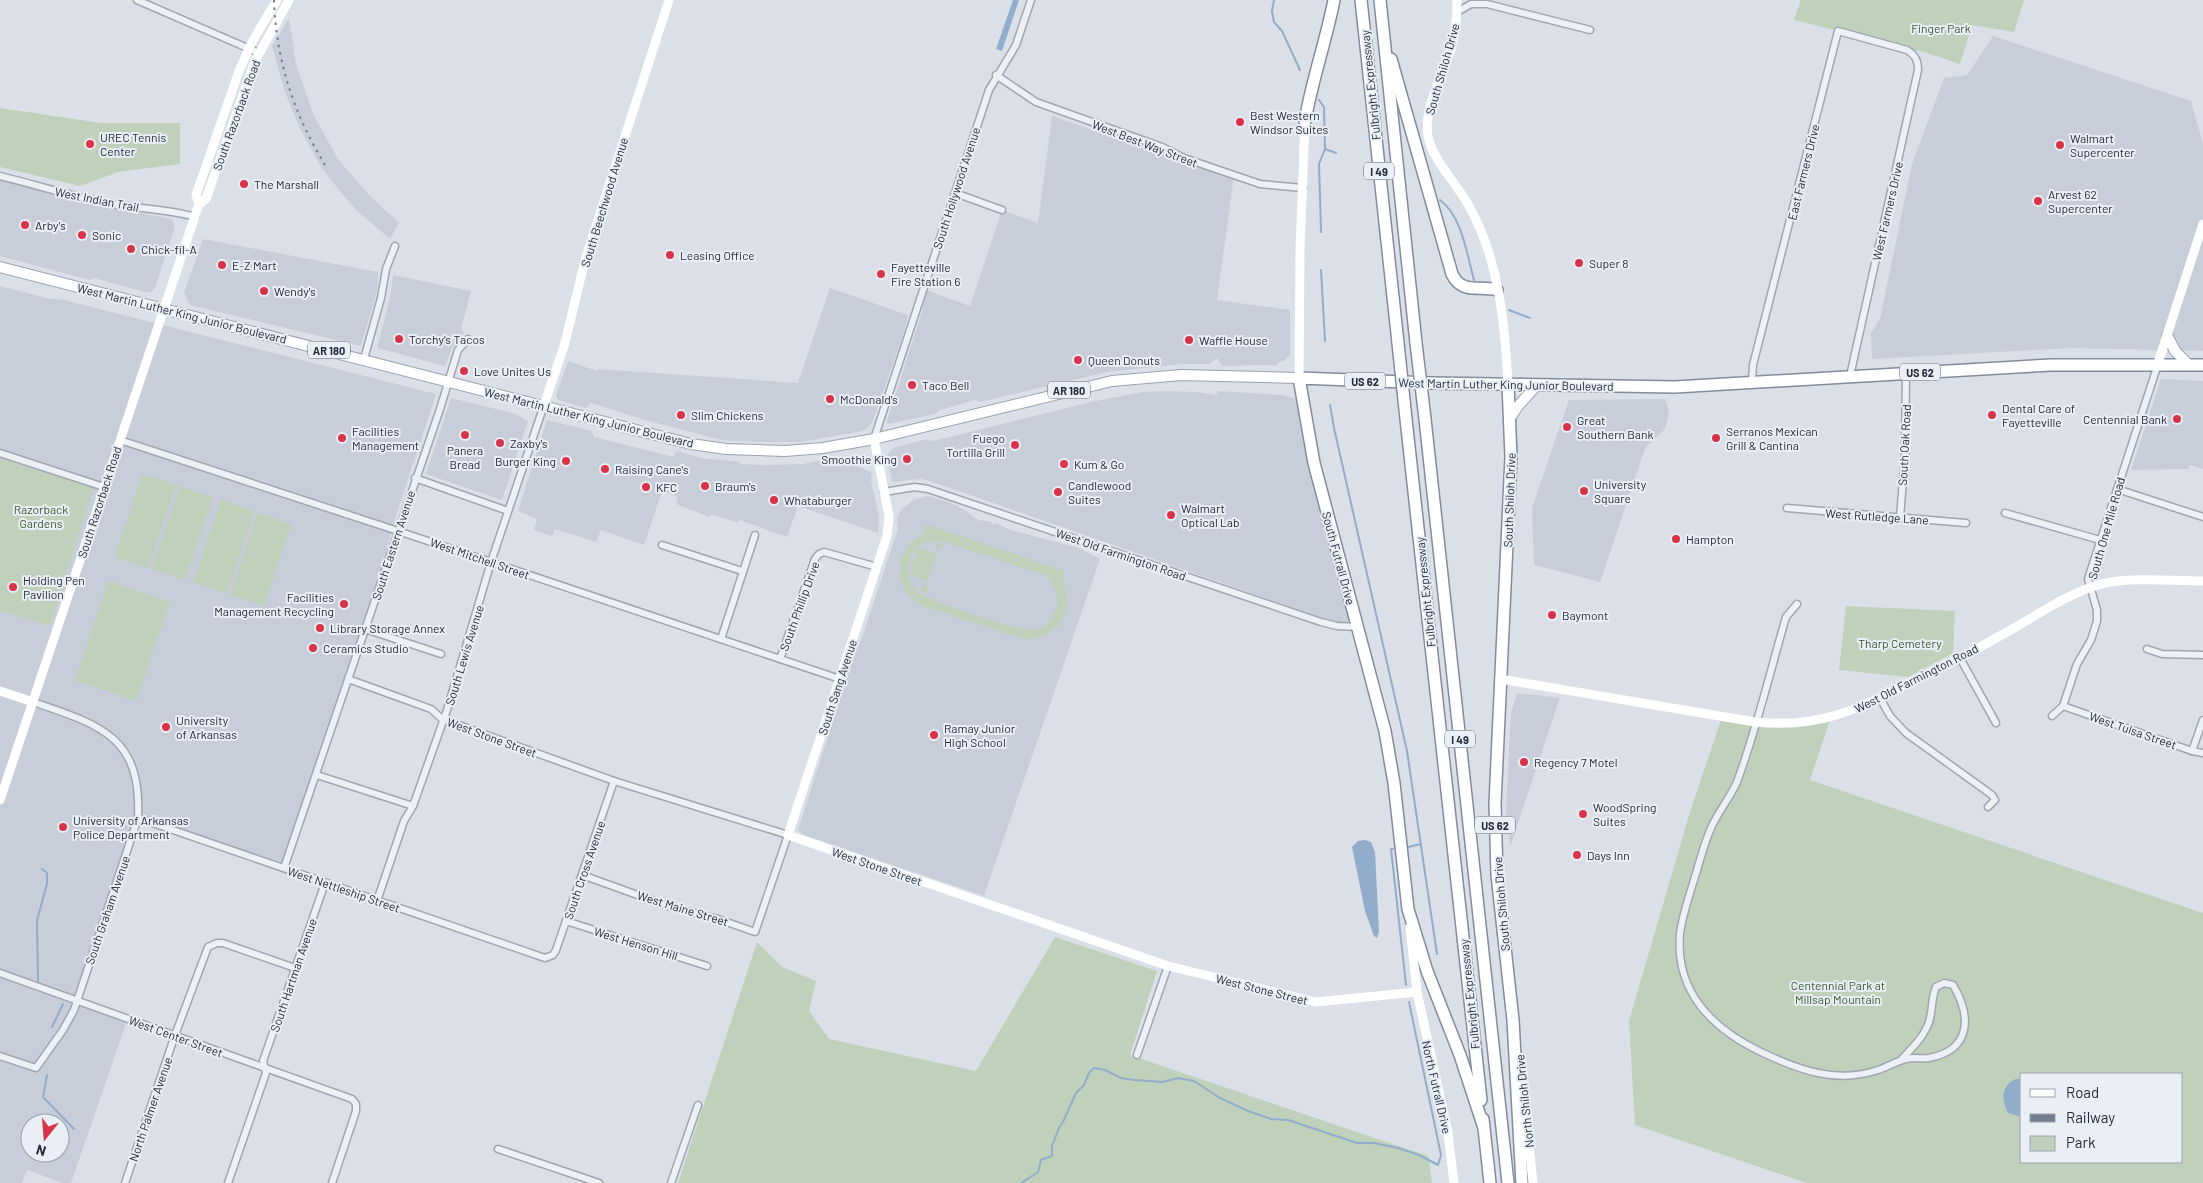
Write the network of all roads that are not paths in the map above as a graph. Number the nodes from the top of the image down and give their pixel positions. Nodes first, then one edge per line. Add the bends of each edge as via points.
1 (138, 0) edge
2 (277, 0) edge
3 (289, 0) edge
4 (669, 0) edge
5 (1031, 0) edge
6 (1334, 0) edge
7 (1360, 0) edge
8 (1380, 0) edge
9 (1457, 0) edge
10 (1472, 2) edge
11 (1457, 12) junction
12 (1382, 28) junction
13 (1590, 30) dead end
14 (249, 49) junction
15 (1907, 50) joint
16 (259, 53) junction
17 (996, 75) junction
18 (1304, 121) joint
19 (0, 176) edge
20 (1302, 188) junction
21 (955, 193) junction
22 (199, 204) junction
23 (1002, 210) dead end
24 (195, 217) junction
25 (2203, 224) edge
26 (395, 246) dead end
27 (0, 267) edge
28 (1497, 290) junction
29 (164, 309) junction
30 (2167, 335) junction
31 (468, 339) dead end
32 (364, 359) junction
33 (2158, 363) junction
34 (2188, 364) junction
35 (2203, 365) edge
36 (1906, 372) junction
37 (1850, 376) junction
38 (1299, 378) junction
39 (448, 381) junction
40 (1752, 381) junction
41 (1508, 384) junction
42 (1537, 385) junction
43 (544, 405) junction
44 (1510, 418) junction
45 (874, 439) junction
46 (120, 440) junction
47 (0, 452) edge
48 (415, 478) junction
49 (104, 487) junction
50 (2117, 489) junction
51 (884, 492) junction
52 (1787, 508) dead end
53 (508, 511) junction
54 (2005, 513) dead end
55 (2203, 517) edge
56 (1900, 518) junction
57 (1966, 523) dead end
58 (398, 531) junction
59 (754, 535) dead end
60 (2100, 540) junction
61 (662, 544) dead end
62 (491, 562) junction
63 (876, 567) junction
64 (742, 571) junction
65 (2203, 582) edge
66 (2090, 588) junction
67 (1797, 604) dead end
68 (1358, 627) junction
69 (365, 629) junction
70 (721, 639) junction
71 (2147, 649) dead end
72 (441, 654) dead end
73 (2203, 655) edge
74 (780, 658) junction
75 (1960, 658) junction
76 (348, 679) junction
77 (840, 679) junction
78 (1500, 679) junction
79 (0, 691) edge
80 (1880, 698) junction
81 (33, 702) junction
82 (2063, 706) junction
83 (2052, 716) dead end
84 (442, 719) junction
85 (2203, 720) edge
86 (1756, 722) junction
87 (1996, 723) dead end
88 (2192, 751) junction
89 (2203, 753) edge
90 (316, 775) junction
91 (614, 781) junction
92 (0, 800) edge
93 (413, 806) junction
94 (1988, 808) dead end
95 (138, 818) junction
96 (788, 835) junction
97 (284, 868) junction
98 (582, 875) junction
99 (325, 883) junction
100 (377, 901) junction
101 (1408, 909) junction
102 (566, 921) junction
103 (755, 932) joint
104 (550, 957) joint
105 (707, 966) dead end
106 (1168, 966) junction
107 (295, 968) junction
108 (0, 973) edge
109 (1417, 992) junction
110 (76, 1001) junction
111 (1513, 1020) junction
112 (175, 1035) junction
113 (1137, 1055) dead end
114 (0, 1056) edge
115 (1900, 1061) junction
116 (265, 1067) junction
117 (698, 1105) dead end
118 (1483, 1125) junction
119 (498, 1149) dead end
120 (126, 1183) edge
121 (228, 1183) edge
122 (332, 1183) edge
123 (599, 1183) edge
124 (671, 1183) edge
125 (1454, 1183) edge
126 (1490, 1183) edge
127 (1508, 1183) edge
128 (1522, 1183) edge
129 (1533, 1183) edge

1 - 14 street
2 - 14 street, South Razorback Road
3 - 16 street, South Razorback Road
4 - 43 street, South Beechwood Avenue via 585,260 565,344
5 - 17 street, South Hollywood Avenue via 1016,45
6 - 18 highway
7 - 118 highway, Fulbright Expressway / I 49, bridge
8 - 12 highway, Fulbright Expressway / I 49
9 - 11 street, South Shiloh Drive
10 - 11 street
10 - 13 street
11 - 28 street, South Shiloh Drive via 1451,49 1428,116 1429,139 1480,228 1491,257
12 - 28 highway via 1452,274 1467,289 1486,287
12 - 127 highway, Fulbright Expressway / I 49, bridge
14 - 16 street
14 - 22 street, South Razorback Road via 196,195
15 - 37 street, West Farmers Drive via 1918,62 1918,70
15 - 40 street, East Farmers Drive via 1838,31
16 - 22 street, South Razorback Road via 206,199
17 - 20 street, West Best Way Street via 1036,102 1162,147 1184,158 1260,184
17 - 21 street, South Hollywood Avenue
18 - 20 street, South Futrall Drive
19 - 24 street, West Indian Trail via 77,197
20 - 38 street, South Futrall Drive
21 - 23 street
21 - 45 street, South Hollywood Avenue
22 - 24 street, South Razorback Road
24 - 29 street, South Razorback Road
25 - 30 street
26 - 32 street via 386,269
27 - 29 main road, West Martin Luther King Junior Boulevard / AR 180
28 - 41 street, South Shiloh Drive
29 - 32 main road, West Martin Luther King Junior Boulevard / AR 180
29 - 46 street, South Razorback Road
30 - 33 street
30 - 34 main road via 2175,351
31 - 39 street, South Eastern Avenue via 458,350
32 - 39 main road, West Martin Luther King Junior Boulevard / AR 180
33 - 34 highway, West Martin Luther King Junior Boulevard / US 62
33 - 36 highway, West Martin Luther King Junior Boulevard / US 62
33 - 50 street, South One Mile Road
34 - 35 highway, West Martin Luther King Junior Boulevard / US 62
36 - 37 highway, West Martin Luther King Junior Boulevard / US 62
36 - 56 street, South Oak Road
37 - 40 highway, West Martin Luther King Junior Boulevard / US 62
38 - 41 highway, West Martin Luther King Junior Boulevard / US 62
38 - 45 main road, West Martin Luther King Junior Boulevard / AR 180 via 1181,375 1112,381
38 - 68 highway, South Futrall Drive via 1314,463
39 - 43 main road, West Martin Luther King Junior Boulevard / AR 180
39 - 48 street, South Eastern Avenue
40 - 42 highway, West Martin Luther King Junior Boulevard / US 62 via 1675,387
41 - 42 highway, West Martin Luther King Junior Boulevard / US 62
41 - 44 highway, South Shiloh Drive / US 62
42 - 44 main road
43 - 45 main road, West Martin Luther King Junior Boulevard / AR 180 via 651,434 726,449 785,451
43 - 53 street, South Lewis Avenue
44 - 78 highway, South Shiloh Drive / US 62 via 1511,465
45 - 51 street, South Sang Avenue
46 - 49 street, South Razorback Road
46 - 58 street, West Mitchell Street
47 - 49 street
48 - 53 street
48 - 58 street, South Eastern Avenue
49 - 81 street, South Razorback Road
50 - 55 street
50 - 60 street, South One Mile Road
51 - 63 street, South Sang Avenue via 889,528
51 - 68 street, West Old Farmington Road via 915,486 928,489 1321,622
52 - 56 street, West Rutledge Lane
53 - 62 street, South Lewis Avenue
54 - 60 street
56 - 57 street, West Rutledge Lane
58 - 62 street, West Mitchell Street
58 - 69 street, South Eastern Avenue
59 - 64 street
60 - 66 street, South One Mile Road via 2088,579
61 - 64 street
62 - 70 street, West Mitchell Street
62 - 84 street, South Lewis Avenue
63 - 74 street, South Phillip Drive via 824,552 819,554
63 - 77 street, South Sang Avenue
64 - 70 street
65 - 66 street, West Old Farmington Road via 2126,580
66 - 75 street, West Old Farmington Road
66 - 82 street, South One Mile Road via 2097,621 2091,640 2076,664
67 - 86 street via 1786,617
68 - 101 highway, South Futrall Drive via 1385,731
69 - 72 street
69 - 76 street, South Eastern Avenue
70 - 74 street, West Mitchell Street
71 - 73 street via 2162,654
74 - 77 street, West Mitchell Street
75 - 80 street, West Old Farmington Road
75 - 87 street
76 - 84 street, West Stone Street via 431,709
76 - 90 street, South Eastern Avenue
77 - 96 street, South Sang Avenue
78 - 86 street, West Old Farmington Road
78 - 111 highway, South Shiloh Drive / US 62 via 1495,836
79 - 81 street
80 - 86 street, West Old Farmington Road via 1819,720 1786,724
80 - 94 street via 1890,716 1906,733 1992,795 1995,800
81 - 92 street, South Razorback Road
81 - 95 street, South Graham Avenue via 87,720 116,741 134,769 138,785
82 - 83 street
82 - 88 street, West Tulsa Street
84 - 91 street, West Stone Street
84 - 93 street, South Lewis Avenue
85 - 88 street
86 - 115 street via 1736,784 1707,838 1685,911 1680,950 1688,984 1698,1004 1724,1031 1799,1068 1844,1077 1878,1070
88 - 89 street, West Tulsa Street
90 - 93 street
90 - 97 street, South Eastern Avenue
91 - 96 street, West Stone Street
91 - 98 street, South Cross Avenue
93 - 100 street, South Lewis Avenue via 404,821
95 - 97 street, West Nettleship Street
95 - 110 street, South Graham Avenue
96 - 103 street, South Sang Avenue
96 - 106 street, West Stone Street
97 - 99 street, West Nettleship Street
98 - 102 street, South Cross Avenue
98 - 103 street, West Maine Street
99 - 100 street, West Nettleship Street
99 - 107 street, South Hartman Avenue
100 - 104 street, West Nettleship Street via 540,957
101 - 109 street, South Futrall Drive
101 - 118 highway
102 - 104 street, South Cross Avenue via 556,950
102 - 105 street, West Henson Hill
106 - 109 street, West Stone Street via 1316,1002
106 - 113 street
107 - 112 street, North Palmer Avenue via 223,943 212,944 204,952
107 - 116 street, South Hartman Avenue via 263,1061
108 - 110 street, West Center Street
109 - 125 street, North Futrall Drive via 1448,1133
110 - 112 street, West Center Street
110 - 114 street, South Graham Avenue via 63,1030 36,1068
111 - 128 highway, US 62
111 - 129 street, North Shiloh Drive
112 - 116 street, West Center Street
112 - 120 street, North Palmer Avenue
115 - 115 street via 1921,1038 1929,1022 1936,987 1944,983 1953,985 1963,1009 1961,1040 1940,1055
116 - 121 street, South Hartman Avenue via 266,1073
116 - 122 street, West Center Street via 352,1099 356,1104
117 - 124 street
118 - 126 highway, Fulbright Expressway / I 49
119 - 123 street

